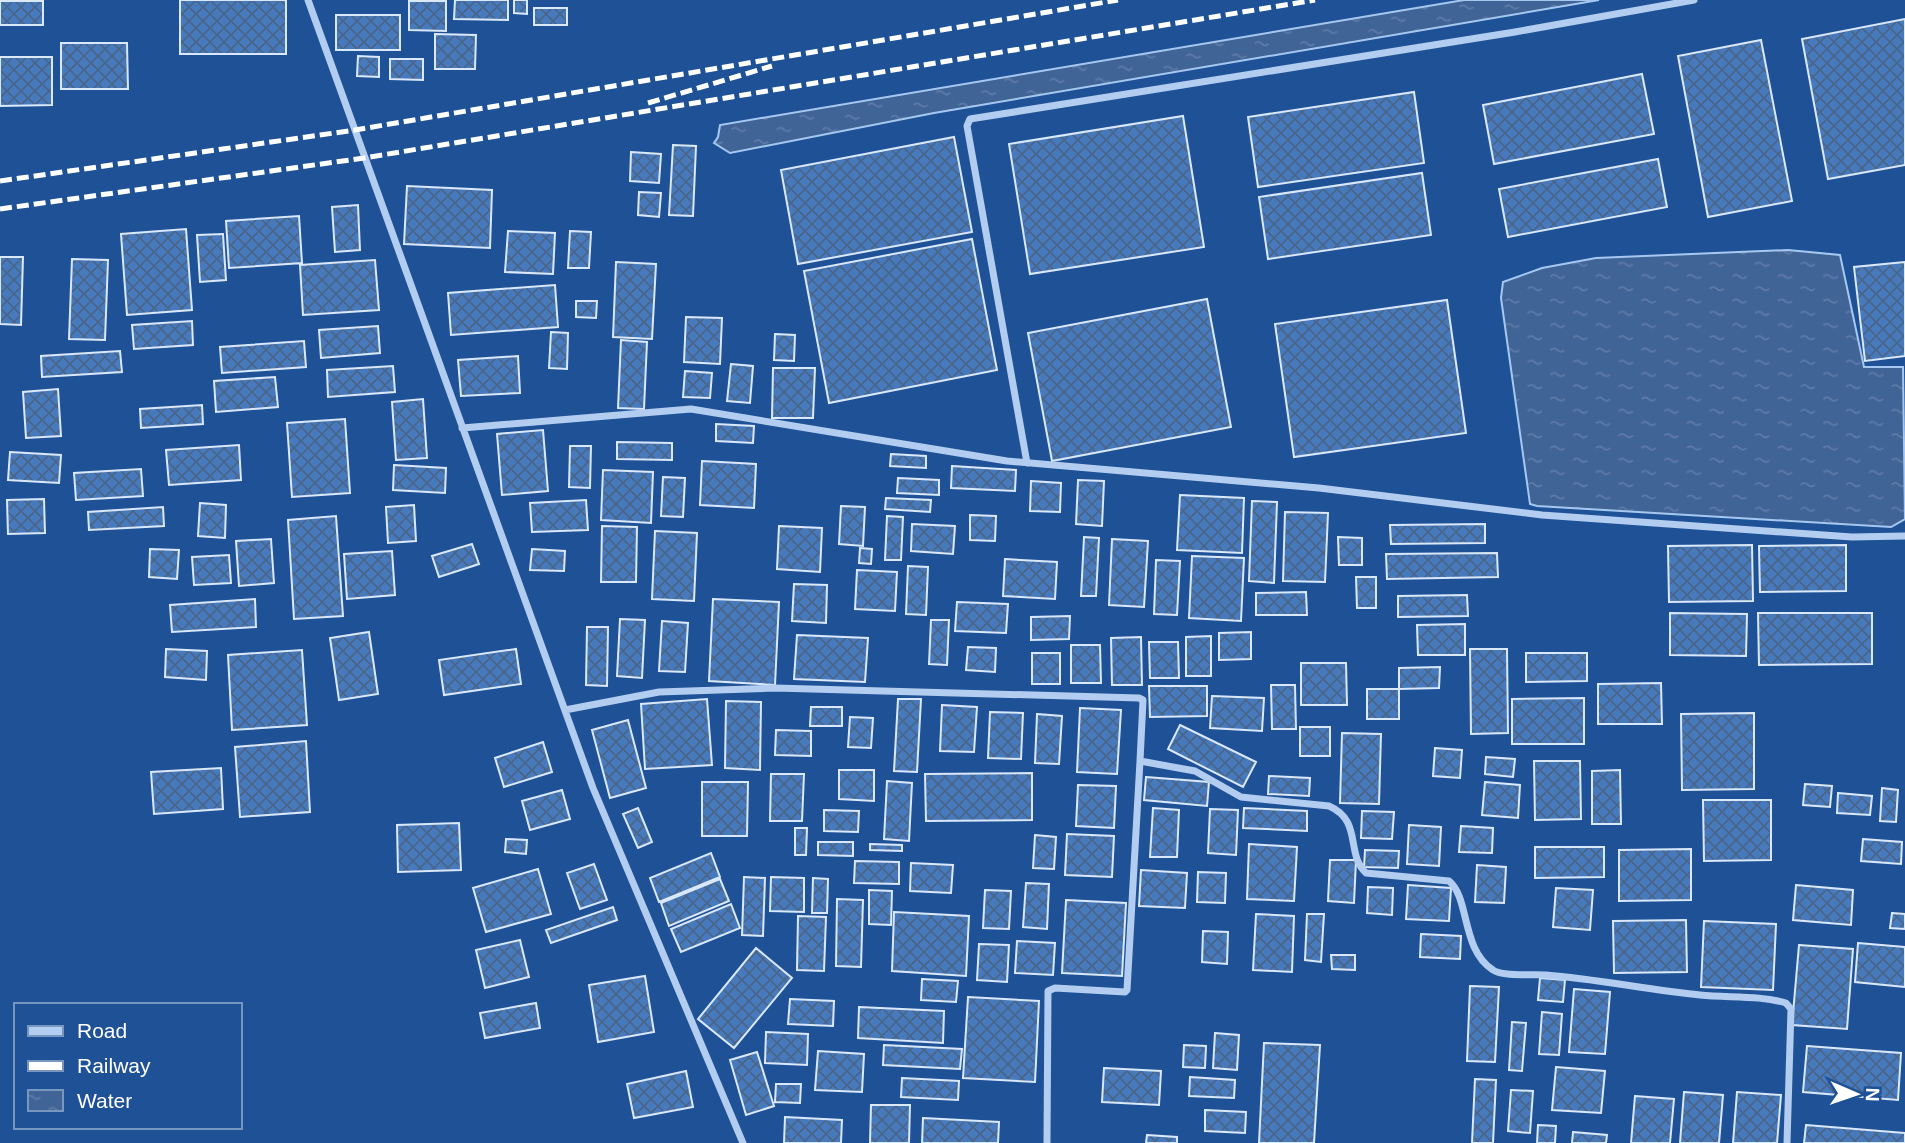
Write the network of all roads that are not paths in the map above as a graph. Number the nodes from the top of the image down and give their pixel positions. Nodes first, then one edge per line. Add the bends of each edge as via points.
1 (308, 0) edge
2 (1694, 0) edge
3 (462, 428) junction
4 (1027, 463) junction
5 (1905, 536) edge
6 (565, 710) junction
7 (1140, 761) junction
8 (743, 1143) edge
9 (1046, 1143) edge
10 (1787, 1143) edge

1 - 3 street
2 - 4 street via 970,119 967,126
3 - 4 street via 691,409
3 - 6 street
4 - 5 street via 1319,488 1542,516 1852,537
6 - 7 street via 659,692 775,688 1131,697 1143,700
6 - 8 street via 593,788
7 - 9 street via 1127,990 1048,991
7 - 10 street via 1195,771 1241,797 1338,810 1353,832 1356,857 1366,873 1449,881 1456,887 1475,949 1495,972 1786,1003 1791,1009

